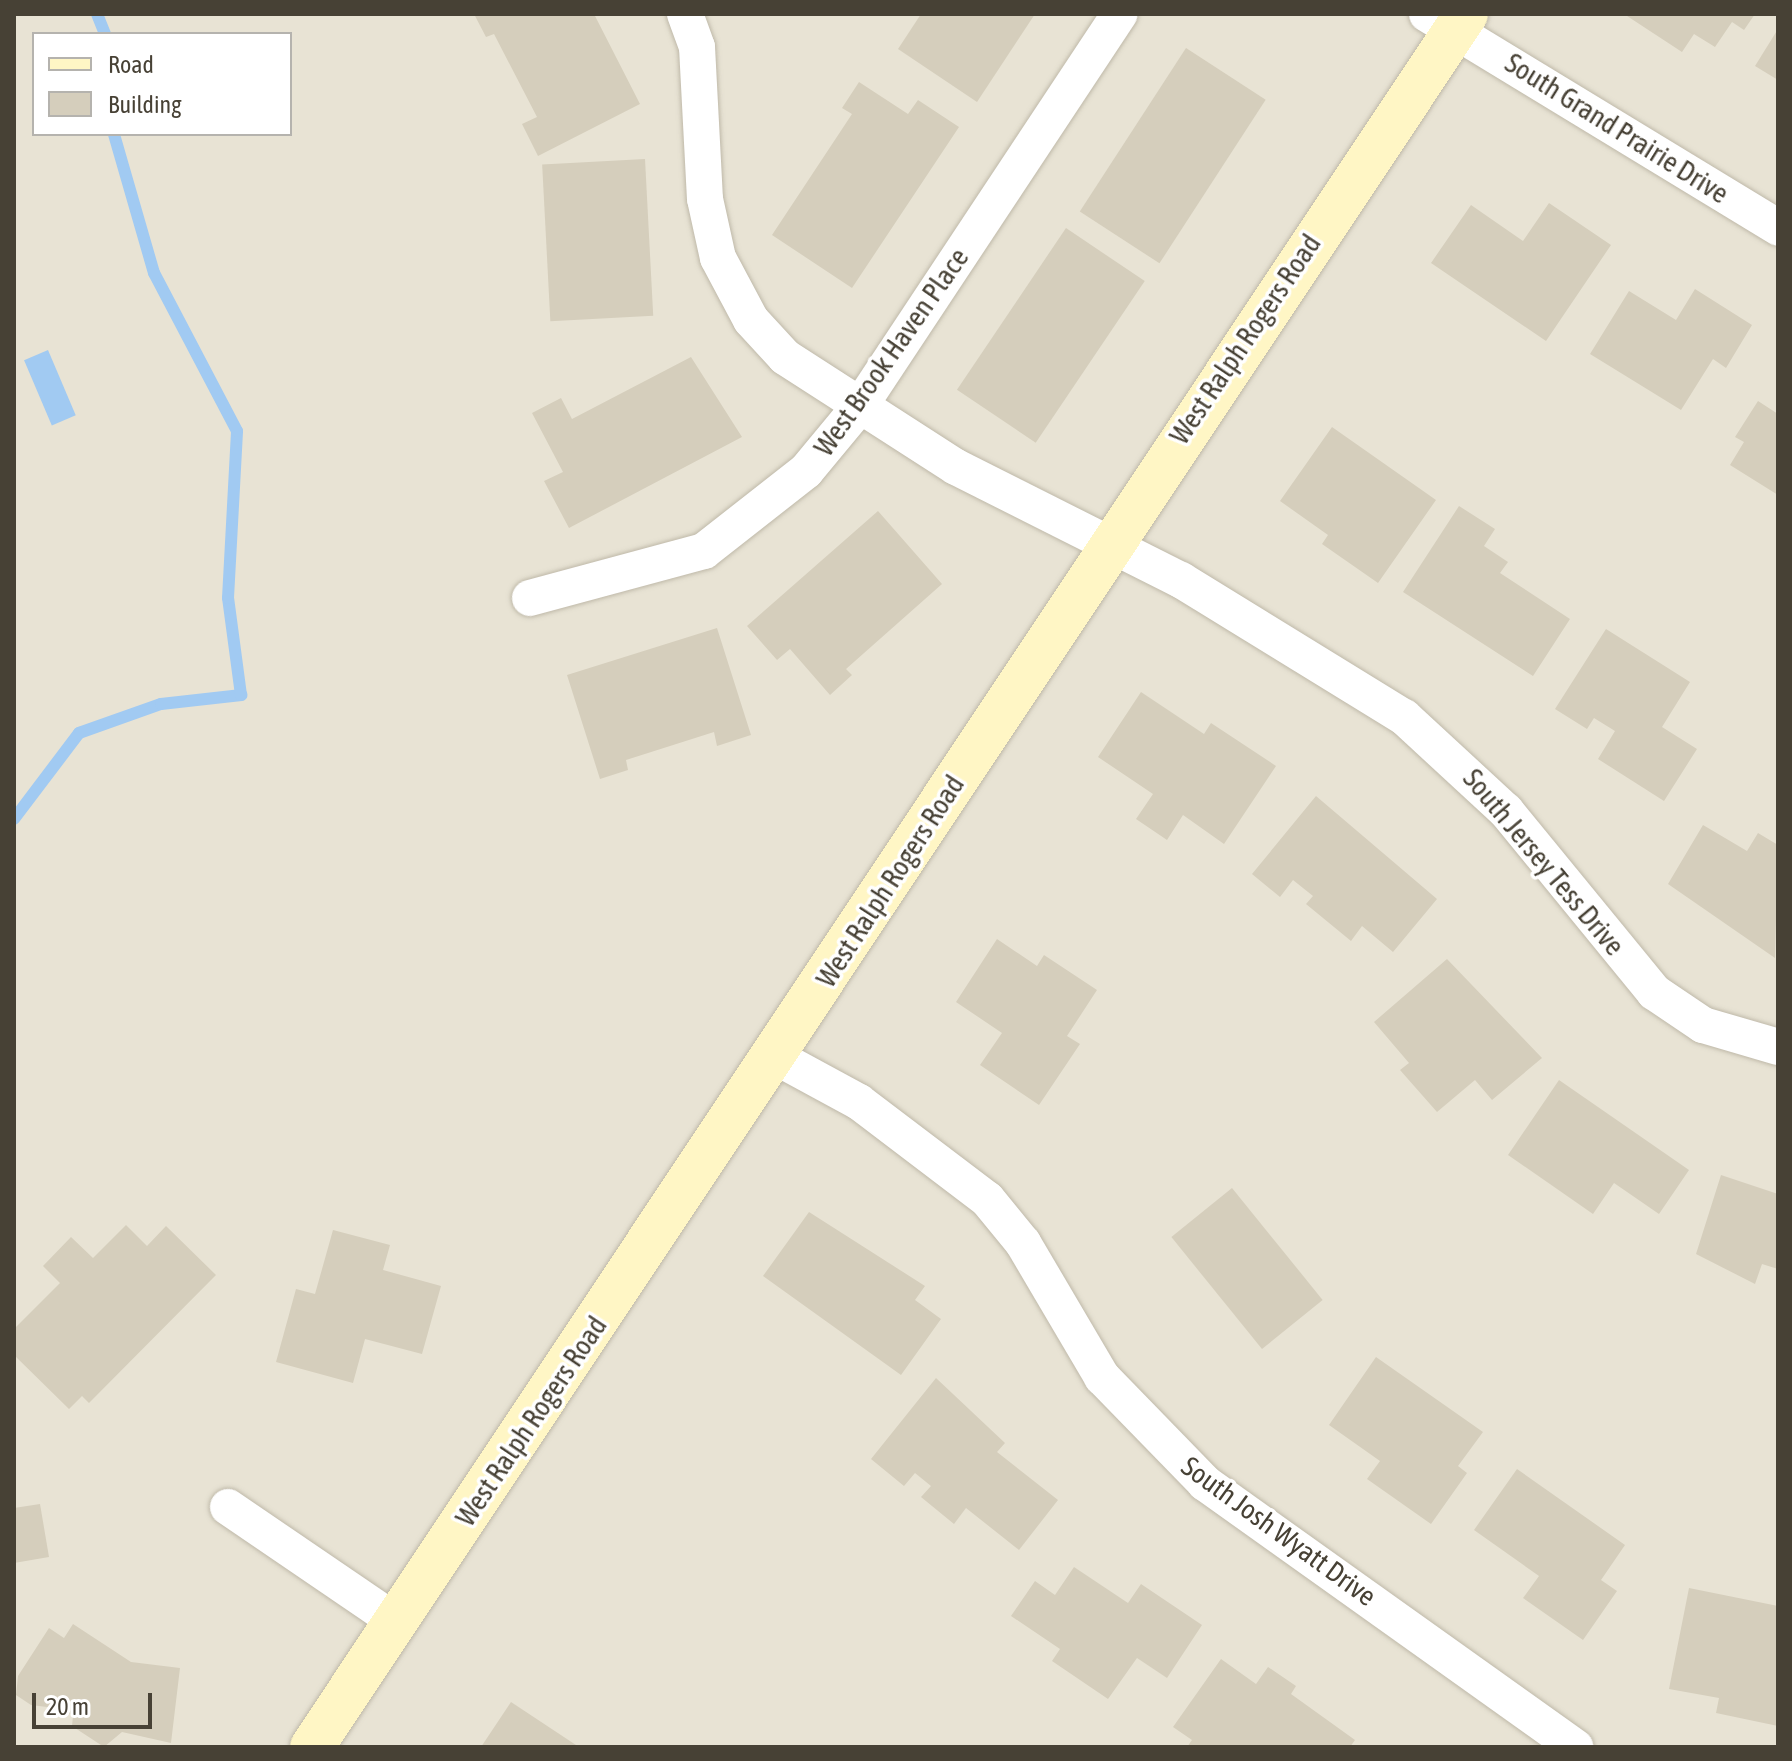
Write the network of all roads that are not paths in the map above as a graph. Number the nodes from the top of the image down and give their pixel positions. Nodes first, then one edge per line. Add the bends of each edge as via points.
1 (685, 14) edge
2 (1119, 14) edge
3 (1450, 19) edge
4 (1778, 227) edge
5 (860, 406) junction
6 (1108, 542) junction
7 (530, 598) dead end
8 (1778, 1047) edge
9 (776, 1057) junction
10 (228, 1507) dead end
11 (395, 1621) junction
12 (312, 1747) edge
13 (1575, 1747) edge

1 - 5 street, South Jersey Tess Drive via 697,47 705,199 718,258 751,320 785,357
2 - 5 street, West Brook Haven Place
3 - 4 street, South Grand Prairie Drive
3 - 6 street, West Ralph Rogers Road
5 - 6 street, South Jersey Tess Drive via 956,467
5 - 7 street, West Brook Haven Place via 806,471 704,551
6 - 8 street, South Jersey Tess Drive via 1404,717 1506,811 1654,992 1703,1025
6 - 9 street, West Ralph Rogers Road
9 - 11 street, West Ralph Rogers Road
9 - 13 street, South Josh Wyatt Drive via 859,1102 987,1199 1023,1243 1102,1377 1205,1483
10 - 11 street
11 - 12 street, West Ralph Rogers Road

